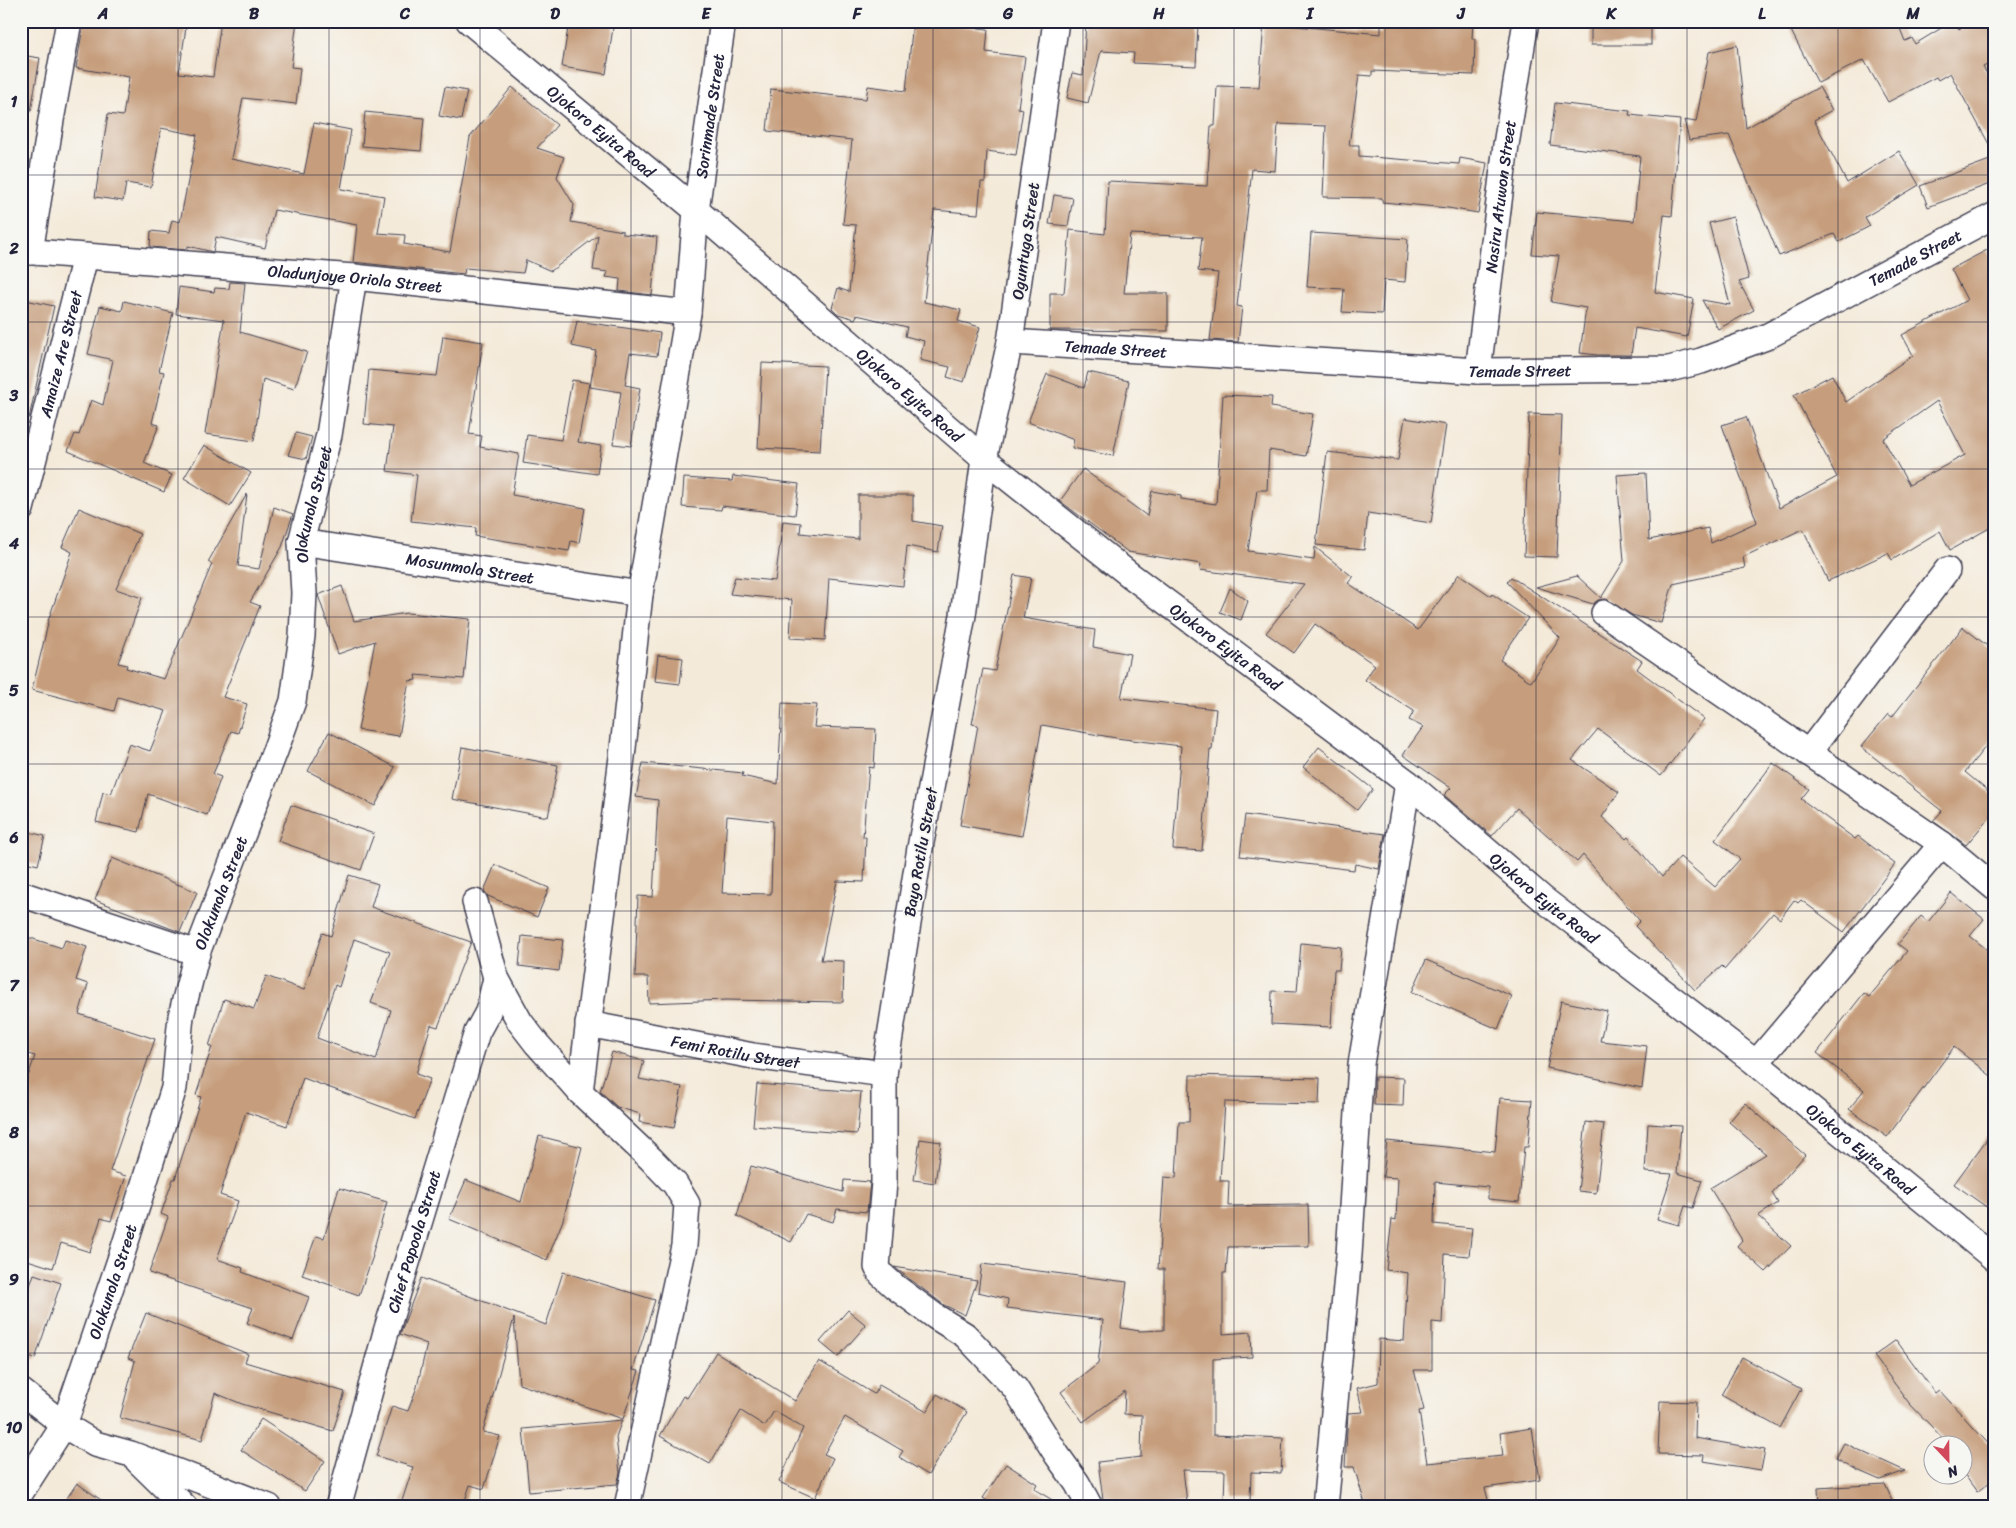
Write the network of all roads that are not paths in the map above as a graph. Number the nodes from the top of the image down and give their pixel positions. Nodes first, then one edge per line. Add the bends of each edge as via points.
1 (69, 21) edge
2 (470, 21) edge
3 (723, 21) edge
4 (1056, 21) edge
5 (1526, 21) edge
6 (696, 210) junction
7 (1995, 215) edge
8 (25, 252) edge
9 (85, 257) junction
10 (354, 277) junction
11 (688, 313) junction
12 (1010, 342) junction
13 (1478, 371) junction
14 (984, 459) junction
15 (21, 509) edge
16 (300, 542) junction
17 (1947, 570) dead end
18 (640, 594) junction
19 (1604, 613) dead end
20 (1808, 753) junction
21 (1408, 783) junction
22 (1942, 844) junction
23 (1995, 888) edge
24 (21, 894) edge
25 (474, 902) dead end
26 (197, 952) junction
27 (496, 978) junction
28 (588, 1024) junction
29 (1756, 1063) junction
30 (884, 1074) junction
31 (580, 1092) junction
32 (1995, 1259) edge
33 (21, 1391) edge
34 (64, 1425) junction
35 (131, 1454) junction
36 (21, 1492) edge
37 (185, 1507) edge
38 (269, 1507) edge
39 (338, 1507) edge
40 (627, 1507) edge
41 (1090, 1507) edge
42 (1325, 1507) edge

1 - 8 street
2 - 6 street, Ojokoro Eyita Road
3 - 6 street, Sorinmade Street
4 - 12 street, Oguntuga Street
5 - 13 street, Nasiru Atuwon Street via 1506,145
6 - 11 street, Sorinmade Street
6 - 14 street, Ojokoro Eyita Road
7 - 13 street, Temade Street via 1766,337 1701,361 1669,369
8 - 9 street, Oladunjoye Oriola Street
9 - 10 street, Oladunjoye Oriola Street
9 - 15 street, Amaize Are Street
10 - 11 street, Oladunjoye Oriola Street
10 - 16 street, Olokunola Street via 329,435
11 - 18 street, Sorinmade Street
12 - 13 street, Temade Street
12 - 14 street, Oguntuga Street
14 - 21 street, Ojokoro Eyita Road via 1130,575
14 - 30 street, Bayo Rotilu Street via 963,615 920,848
16 - 18 street, Mosunmola Street
16 - 26 street, Olokunola Street via 303,618 293,700
17 - 20 street
18 - 28 street, Sorinmade Street
19 - 20 street
20 - 22 street
21 - 29 street, Ojokoro Eyita Road via 1543,898
21 - 42 street via 1361,1064 1349,1255
22 - 23 street
22 - 29 street
24 - 26 street
25 - 27 street, Chief Popoola Straat
26 - 34 street, Olokunola Street via 181,1016 174,1088
27 - 31 street, Chief Popoola Straat via 520,1022
27 - 39 street, Chief Popoola Straat via 389,1322
28 - 30 street, Femi Rotilu Street via 753,1056
28 - 31 street, Sorinmade Street
29 - 32 street, Ojokoro Eyita Road
30 - 41 street, Bayo Rotilu Street via 884,1182 877,1267 882,1275 936,1317 965,1335 1015,1388 1056,1455 1078,1483
31 - 40 street, Chief Popoola Straat via 675,1184 687,1204 684,1246
33 - 34 street
34 - 35 street via 96,1444
34 - 36 street, Olokunola Street
35 - 37 street
35 - 38 street

